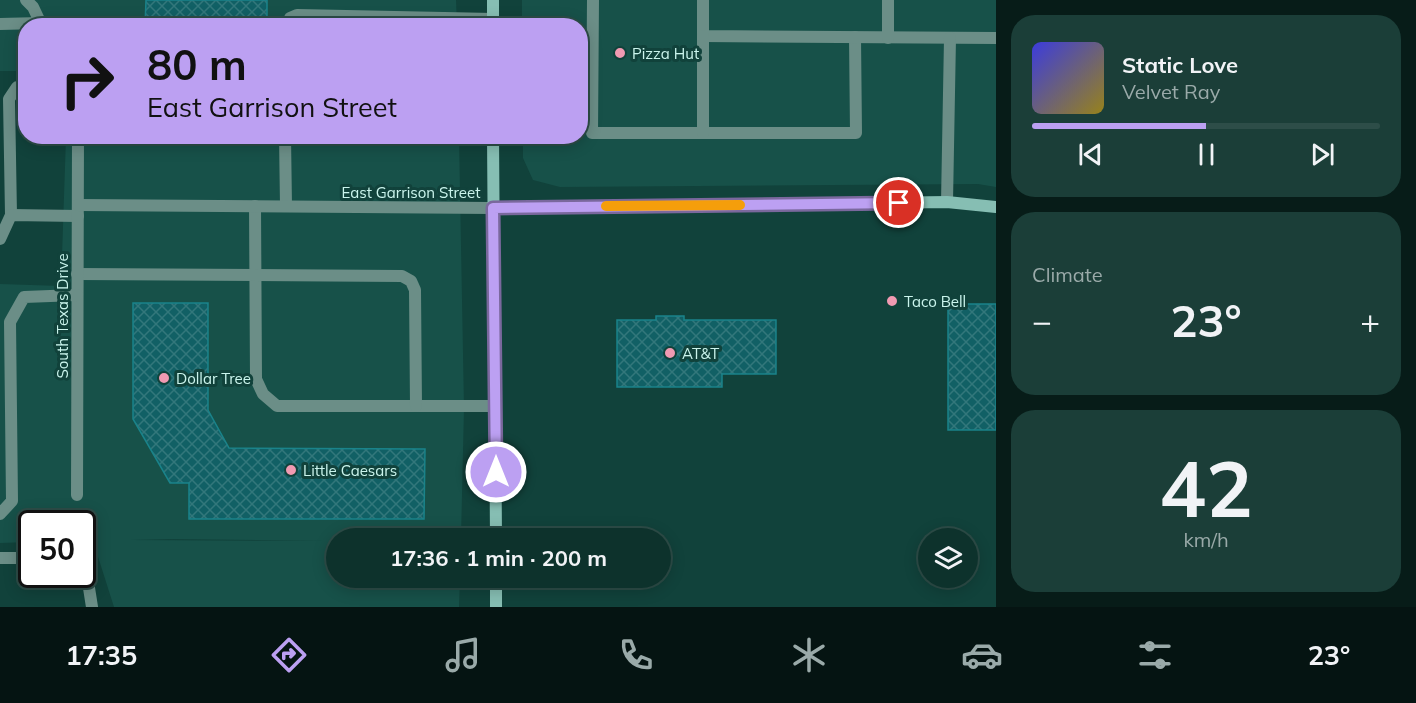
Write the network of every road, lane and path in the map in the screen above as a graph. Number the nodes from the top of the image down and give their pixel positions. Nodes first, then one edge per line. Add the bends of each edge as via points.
1 (26, 0) edge
2 (492, 0) edge
3 (593, 0) edge
4 (703, 0) edge
5 (888, 0) edge
6 (39, 18) edge
7 (290, 18) edge
8 (350, 18) edge
9 (493, 18) edge
10 (0, 24) edge
11 (18, 24) edge
12 (704, 36) junction
13 (855, 37) junction
14 (888, 38) junction
15 (950, 38) junction
16 (996, 38) edge
17 (18, 87) edge
18 (704, 133) junction
19 (78, 144) edge
20 (285, 144) edge
21 (493, 144) edge
22 (947, 202) junction
23 (255, 206) junction
24 (286, 206) junction
25 (996, 207) edge
26 (493, 208) junction
27 (78, 210) junction
28 (11, 215) junction
29 (0, 239) edge
30 (77, 274) junction
31 (256, 275) junction
32 (77, 295) junction
33 (416, 406) junction
34 (495, 406) junction
35 (77, 495) dead end
36 (0, 514) edge
37 (496, 528) edge
38 (0, 558) edge
39 (18, 558) edge
40 (88, 588) edge
41 (496, 588) edge
42 (92, 607) edge
43 (496, 607) edge

1 - 6 street
2 - 9 street
3 - 18 street via 592,133
4 - 12 street
5 - 14 street
7 - 8 street
10 - 11 street
12 - 13 street
12 - 18 street
13 - 14 street
13 - 18 street via 856,133
14 - 15 street
15 - 16 street
15 - 22 street
17 - 28 street via 9,99
19 - 27 street, South Texas Drive
20 - 24 street
21 - 26 street
22 - 25 street, East Garrison Street
22 - 26 street, East Garrison Street
23 - 24 street, East Garrison Street
23 - 27 street, East Garrison Street
23 - 31 street
24 - 26 street, East Garrison Street
26 - 34 street
27 - 28 street, East Garrison Street
27 - 30 street, South Texas Drive
28 - 29 street
30 - 31 street
30 - 32 street, South Texas Drive
31 - 33 street via 256,379 263,394 277,406
31 - 33 street via 402,276 411,281 415,290
32 - 35 street, South Texas Drive
32 - 36 street via 24,297 10,322 12,501
33 - 34 street
34 - 37 street
38 - 39 street
40 - 42 street
41 - 43 street

